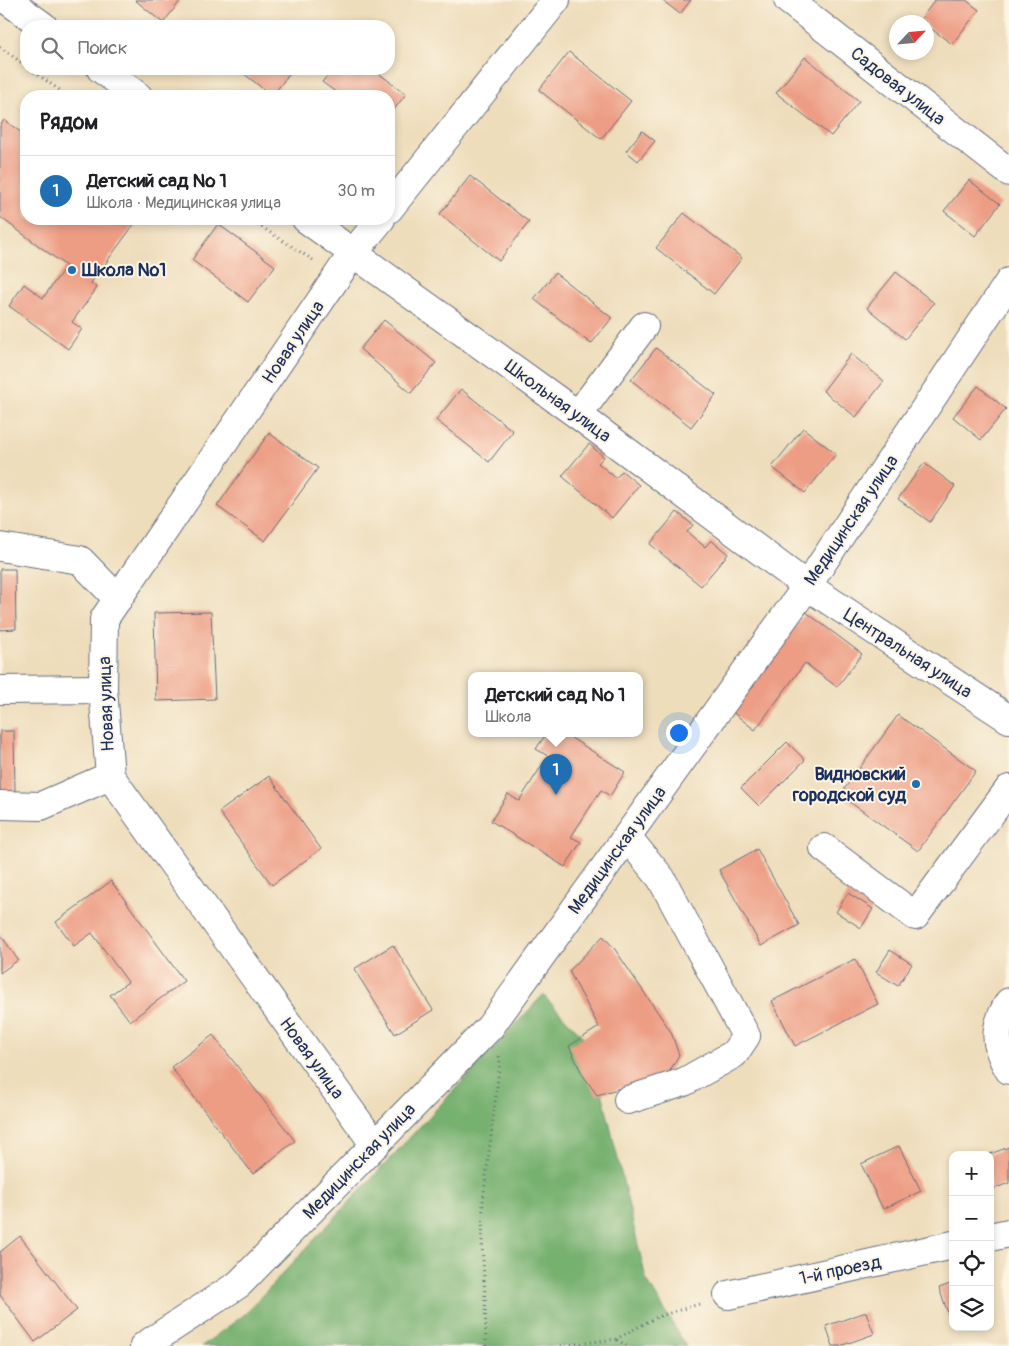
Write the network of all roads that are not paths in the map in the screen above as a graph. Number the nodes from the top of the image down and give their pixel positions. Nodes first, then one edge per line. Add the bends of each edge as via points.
1 (7, 0) edge
2 (556, 0) edge
3 (788, 0) edge
4 (35, 20) edge
5 (109, 75) edge
6 (130, 90) edge
7 (1009, 172) edge
8 (395, 201) edge
9 (314, 225) edge
10 (376, 225) edge
11 (353, 253) junction
12 (1009, 282) edge
13 (644, 326) dead end
14 (578, 415) junction
15 (0, 547) edge
16 (807, 586) junction
17 (118, 599) junction
18 (103, 689) junction
19 (0, 690) edge
20 (1009, 719) edge
21 (110, 776) junction
22 (1009, 790) edge
23 (0, 805) edge
24 (627, 837) junction
25 (824, 848) dead end
26 (1009, 1002) edge
27 (1009, 1070) edge
28 (628, 1100) dead end
29 (375, 1145) junction
30 (1009, 1233) edge
31 (994, 1236) edge
32 (949, 1247) edge
33 (728, 1295) road end
34 (144, 1346) edge

1 - 4 street
2 - 8 street
3 - 7 street, Садовая улица
5 - 6 street
9 - 11 street, Школьная улица
10 - 11 street, Новая улица
11 - 14 street, Школьная улица
11 - 17 street, Новая улица
12 - 16 street, Медицинская улица
13 - 14 street
14 - 16 street, Школьная улица
15 - 17 street via 80,560
16 - 20 street, Центральная улица
16 - 24 street, Медицинская улица
17 - 18 street, Новая улица via 104,619
18 - 19 street
18 - 21 street, Новая улица
21 - 23 street via 41,806
21 - 29 street, Новая улица
22 - 25 street via 915,916
24 - 28 street via 661,878 746,1036 734,1054 684,1082
24 - 29 street, Медицинская улица via 490,1027
26 - 27 street via 996,1034 999,1054
29 - 34 street, Медицинская улица via 240,1284
30 - 31 street
32 - 33 street, 1-й проезд

